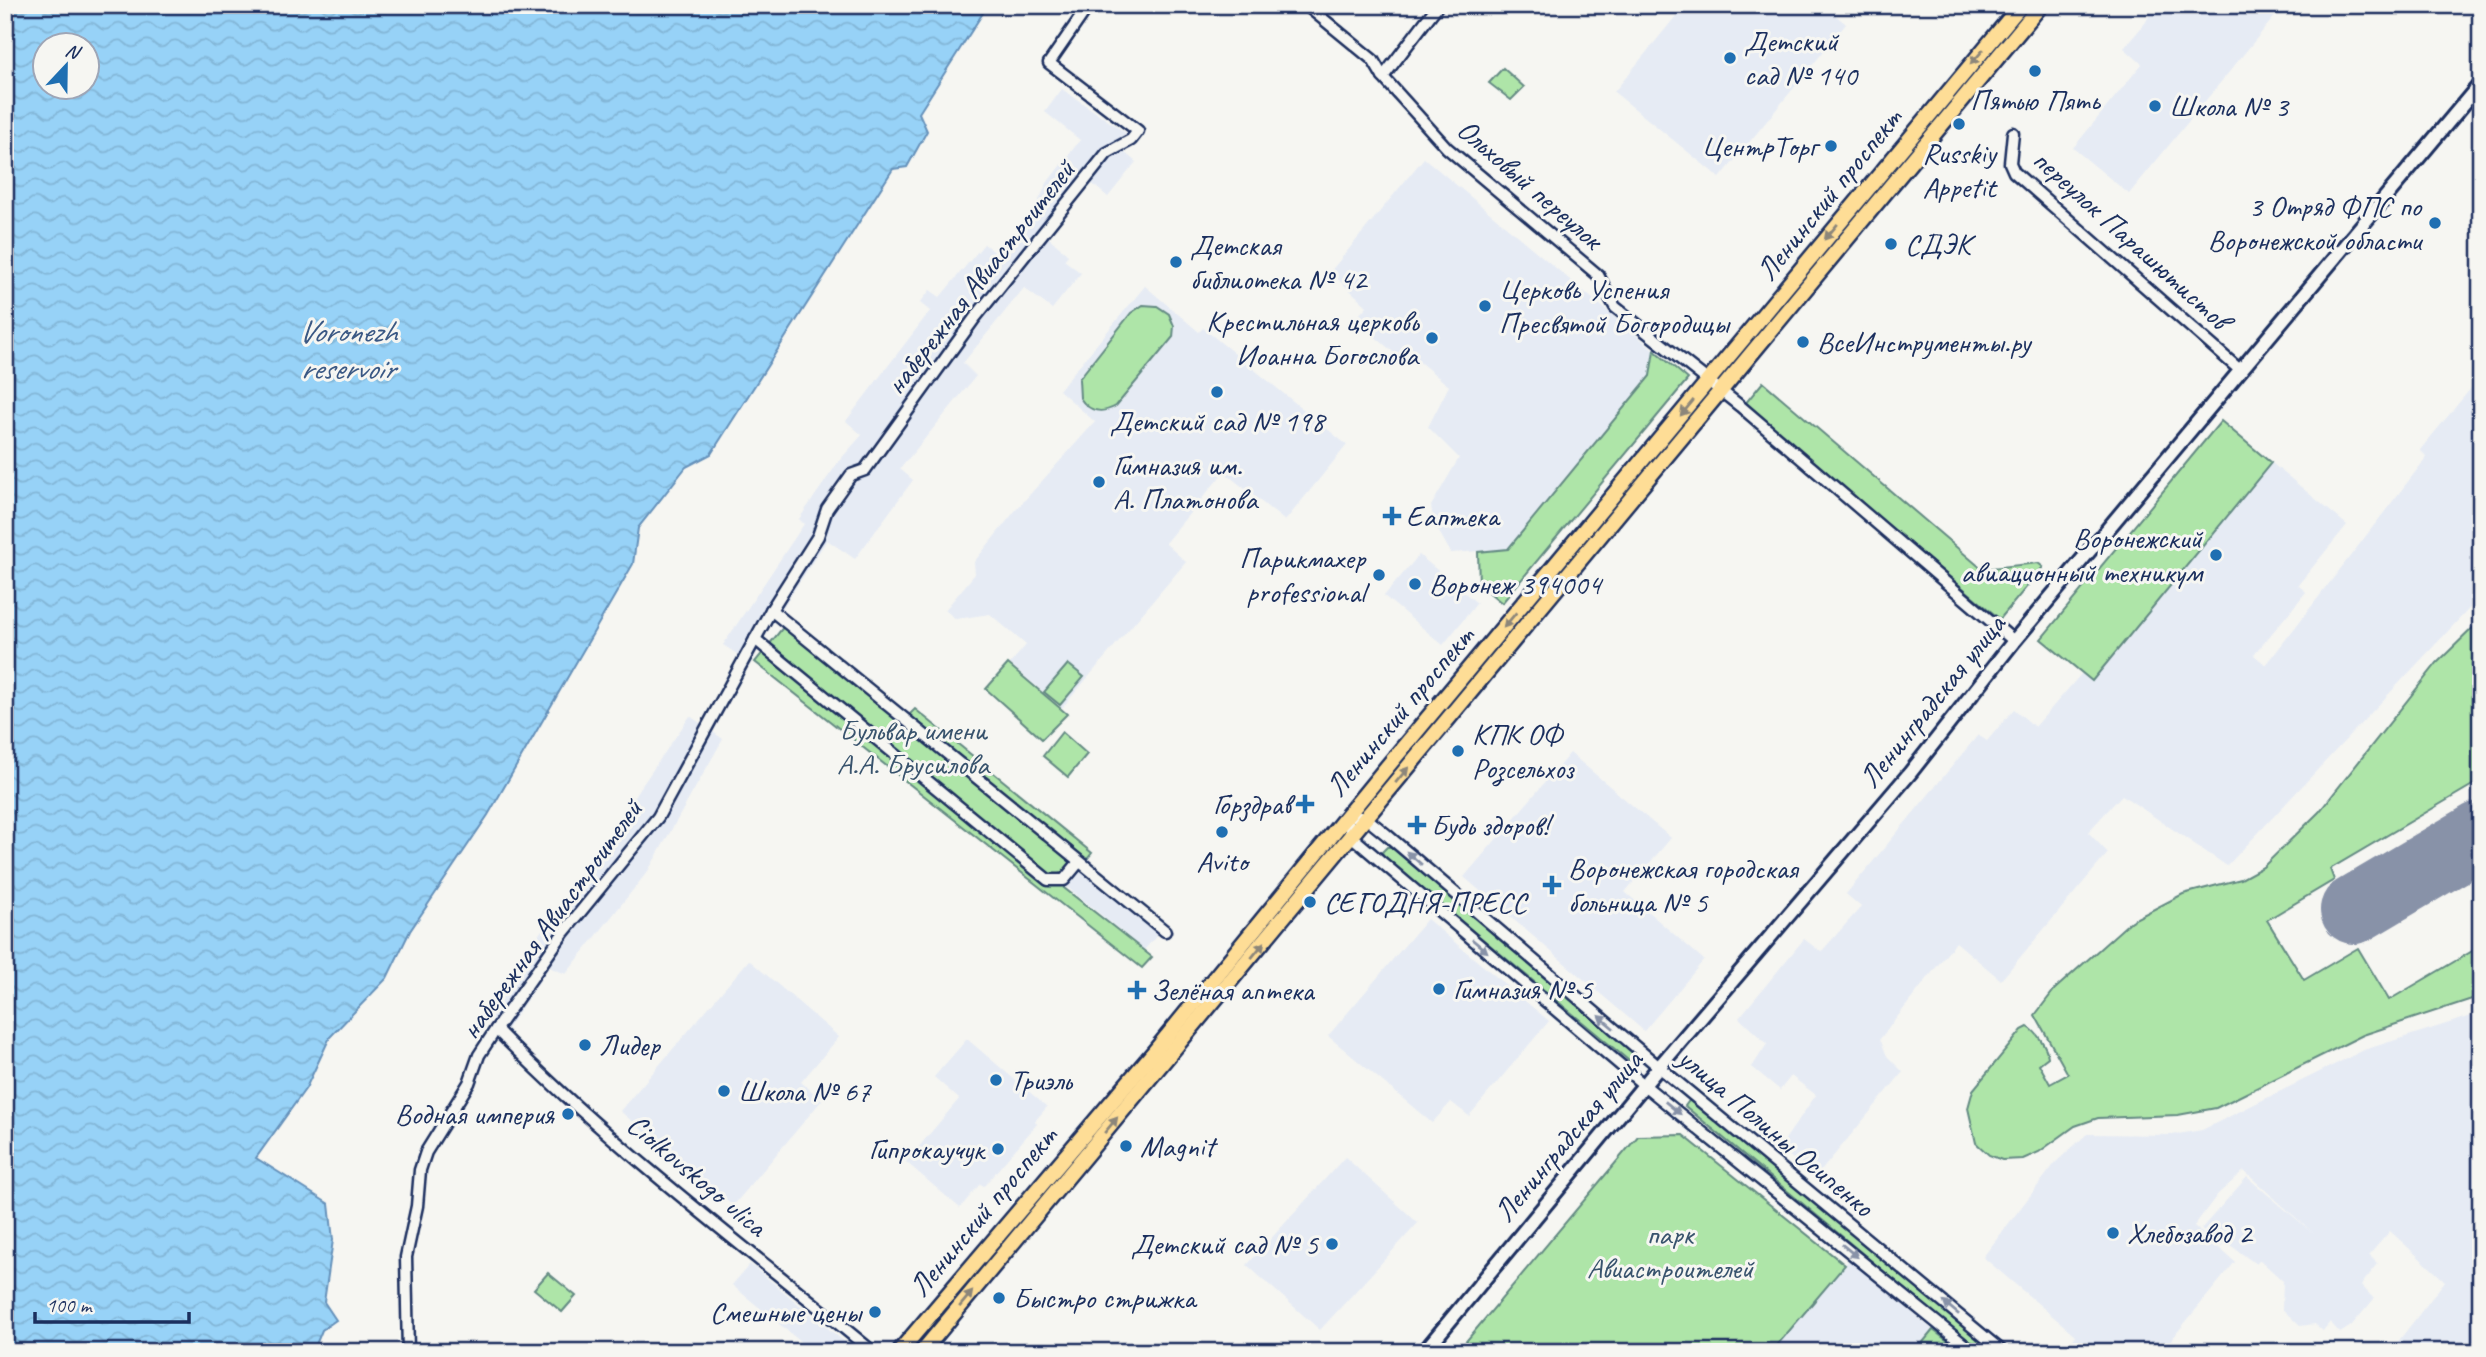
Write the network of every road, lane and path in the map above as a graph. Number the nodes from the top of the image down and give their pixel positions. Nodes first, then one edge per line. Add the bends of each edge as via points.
1 (1089, 5) edge
2 (1306, 5) edge
3 (1438, 5) edge
4 (2021, 5) edge
5 (2041, 5) edge
6 (1383, 77) junction
7 (2481, 83) edge
8 (2013, 133) dead end
9 (2241, 371) junction
10 (1708, 382) junction
11 (1722, 392) junction
12 (771, 610) junction
13 (755, 639) junction
14 (2014, 641) junction
15 (1347, 815) junction
16 (1366, 818) junction
17 (1351, 836) junction
18 (1079, 862) junction
19 (1166, 931) dead end
20 (496, 1029) junction
21 (1660, 1067) junction
22 (1644, 1085) junction
23 (408, 1352) edge
24 (873, 1352) edge
25 (899, 1352) edge
26 (922, 1352) edge
27 (1424, 1352) edge
28 (1973, 1352) edge
29 (2003, 1352) edge

1 - 12 street, набережная Авиастроителей via 1049,63 1138,131 1107,153 974,319 864,470 851,475
2 - 6 street, Ольховый переулок via 1373,60
3 - 6 street
4 -> 10 main road, Ленинский проспект
5 - 11 main road, Ленинский проспект
6 - 10 street, Ольховый переулок via 1447,148 1598,275 1615,307
7 - 9 main road, Ленинградская улица
8 - 9 street, переулок Парашютистов via 2010,163 2014,172
9 - 14 main road, Ленинградская улица
10 - 11 street, Ольховый переулок
10 -> 15 main road, Ленинский проспект
11 - 14 street, Ольховый переулок
16 -> 11 main road, Ленинский проспект
12 - 13 street, набережная Авиастроителей
12 - 18 street
13 - 18 street via 1048,880 1064,880
13 - 20 street, набережная Авиастроителей via 658,817 564,932
14 - 21 main road, Ленинградская улица via 1910,773
15 - 16 street
15 - 17 street
15 - 25 main road, Ленинский проспект via 1155,1051
16 - 17 main road, Ленинский проспект
21 -> 16 street, улица Полины Осипенко
17 -> 22 street, улица Полины Осипенко
26 -> 17 main road, Ленинский проспект
18 - 19 street
20 - 23 street, набережная Авиастроителей via 422,1160 406,1257
20 - 24 street, Ciolkovskogo ulica via 603,1128
21 - 22 main road, Ленинградская улица
29 -> 21 street, улица Полины Осипенко
22 - 27 main road, Ленинградская улица
22 -> 28 street, улица Полины Осипенко

